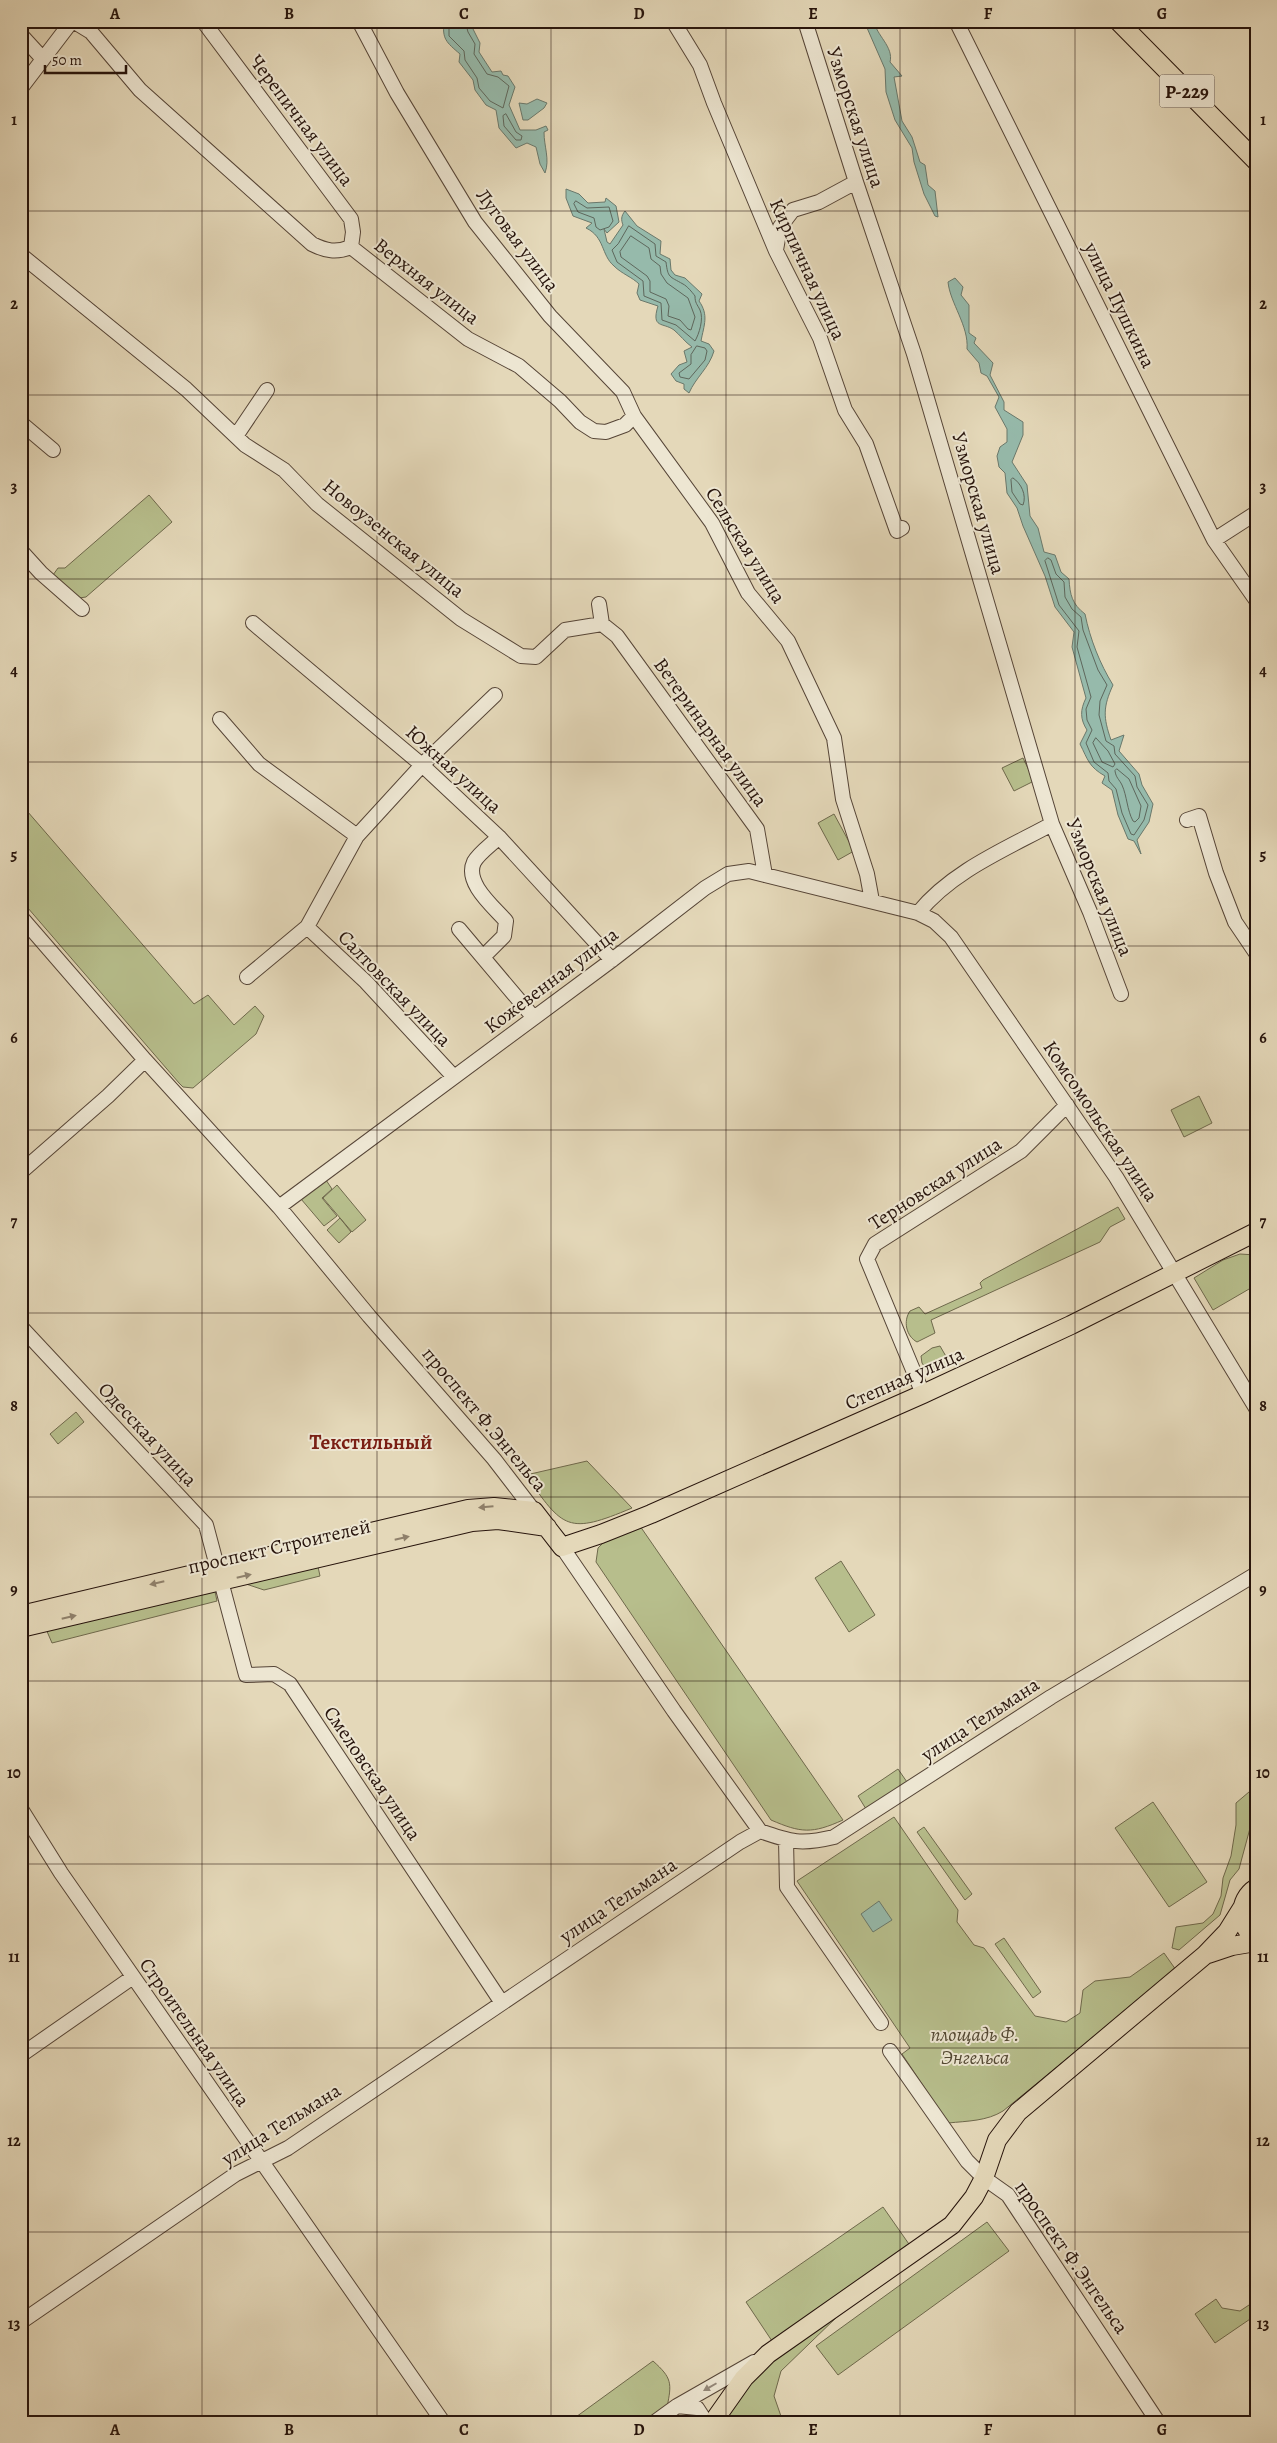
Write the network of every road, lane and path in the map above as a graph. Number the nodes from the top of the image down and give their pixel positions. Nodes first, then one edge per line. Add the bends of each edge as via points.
1 (72, 21) edge
2 (203, 21) edge
3 (359, 21) edge
4 (673, 21) edge
5 (805, 21) edge
6 (956, 21) edge
7 (1118, 21) edge
8 (21, 35) edge
9 (43, 59) junction
10 (21, 88) edge
11 (1256, 161) edge
12 (856, 182) junction
13 (351, 247) junction
14 (776, 250) junction
15 (21, 254) edge
16 (267, 390) dead end
17 (634, 416) junction
18 (21, 422) edge
19 (236, 436) junction
20 (53, 450) dead end
21 (669, 464) joint
22 (1256, 513) edge
23 (902, 528) dead end
24 (1214, 540) junction
25 (21, 551) edge
26 (1256, 600) edge
27 (600, 604) dead end
28 (82, 609) dead end
29 (253, 623) dead end
30 (602, 624) junction
31 (496, 695) dead end
32 (220, 719) dead end
33 (422, 765) junction
34 (1187, 820) dead end
35 (1052, 824) junction
36 (357, 836) junction
37 (499, 837) junction
38 (765, 875) junction
39 (872, 901) junction
40 (918, 913) junction
41 (21, 916) edge
42 (307, 927) junction
43 (460, 929) dead end
44 (1256, 953) edge
45 (483, 957) junction
46 (612, 960) junction
47 (247, 977) dead end
48 (1121, 994) dead end
49 (534, 1018) junction
50 (145, 1060) junction
51 (454, 1077) junction
52 (1067, 1105) junction
53 (21, 1172) edge
54 (279, 1207) junction
55 (1256, 1232) edge
56 (1175, 1272) junction
57 (21, 1328) edge
58 (923, 1394) junction
59 (1256, 1408) edge
60 (534, 1511) junction
61 (547, 1528) junction
62 (562, 1547) junction
63 (1256, 1574) edge
64 (220, 1575) junction
65 (21, 1615) edge
66 (21, 1628) edge
67 (23, 1818) edge
68 (760, 1831) junction
69 (786, 1840) junction
70 (1254, 1887) edge
71 (1242, 1908) junction
72 (1256, 1941) edge
73 (1205, 1955) junction
74 (133, 1977) junction
75 (502, 2003) junction
76 (881, 2023) dead end
77 (890, 2051) dead end
78 (21, 2055) edge
79 (261, 2162) junction
80 (984, 2178) junction
81 (21, 2322) edge
82 (768, 2354) junction
83 (677, 2406) junction
84 (443, 2422) edge
85 (655, 2422) edge
86 (706, 2422) edge
87 (713, 2422) edge
88 (1158, 2422) edge

1 - 9 street
1 - 13 street, Верхняя улица via 90,32 140,90 312,244 327,251 343,251
2 - 13 street, Черепичная улица via 351,219
3 - 17 street, Луговая улица via 397,93 475,222 550,316 622,392
4 - 14 street, Кирпичная улица via 700,65
5 - 12 street, Узморская улица
6 - 24 street, улица Пушкина
7 - 11 main road, Р-229
8 - 9 street
9 - 10 street
12 - 14 street via 819,202 793,210 780,226
12 - 35 street, Узморская улица via 914,354
13 - 17 street, Верхняя улица via 468,339 519,366 594,431 606,432 625,425
14 - 23 street, Кирпичная улица via 820,338 845,410 866,444 897,531
15 - 19 street, Новоузенская улица via 186,390
16 - 19 street
17 - 21 street, Луговая улица
18 - 20 street
19 - 30 street, Новоузенская улица via 284,470 317,504 461,618 521,656 536,657 565,630
21 - 39 street, Сельская улица via 712,523 748,593 788,641 834,738 843,798 867,874
22 - 24 street
24 - 26 street, улица Пушкина
25 - 28 street
27 - 30 street
29 - 33 street, Южная улица
30 - 38 street, Ветеринарная улица via 617,636 757,829
31 - 33 street
32 - 36 street via 260,764
33 - 36 street
33 - 37 street, Южная улица
34 - 44 street via 1199,816 1235,922
35 - 40 street via 966,870 930,898
35 - 48 street, Узморская улица
36 - 42 street
37 - 45 street via 474,862 473,868 472,878 476,886 506,921 504,936
37 - 46 street, Южная улица
38 - 39 street, Кожевенная улица
38 - 46 street, Кожевенная улица via 749,871 728,874
39 - 40 street, Комсомольская улица
40 - 52 street, Комсомольская улица via 934,921 951,937
41 - 50 street, проспект Ф.Энгельса
42 - 47 street
42 - 51 street, Салтовская улица via 366,982
43 - 45 street
45 - 49 street
46 - 49 street, Кожевенная улица
49 - 51 street, Кожевенная улица
50 - 53 street
50 - 54 street, проспект Ф.Энгельса
51 - 54 street, Кожевенная улица
52 - 56 street, Комсомольская улица
52 - 58 street, Терновская улица via 1021,1151 876,1244 869,1253 867,1258
54 - 60 street, проспект Ф.Энгельса via 494,1459
55 - 56 main road, Степная улица
56 - 58 main road, Степная улица
56 - 59 street, Комсомольская улица
57 - 64 street, Одесская улица via 206,1525
58 - 62 main road, Степная улица via 651,1514
60 - 61 main road, проспект Ф.Энгельса
60 -> 64 main road, проспект Строителей via 494,1506 468,1509
61 - 62 main road, проспект Ф.Энгельса
64 -> 61 main road, проспект Строителей via 472,1522 498,1520
62 - 68 street, проспект Ф.Энгельса
63 - 69 street, улица Тельмана via 1051,1697 834,1837 809,1843
64 -> 65 main road, проспект Строителей
66 -> 64 main road, проспект Строителей
64 - 75 street, Смеловская улица via 246,1675 274,1674 290,1684
67 - 74 street, Строительная улица
68 - 69 street, улица Тельмана
68 - 75 street, улица Тельмана
69 - 76 street via 787,1887
70 - 71 main road
71 - 72 main road via 1246,1929
71 - 73 main road via 1227,1932
72 - 73 main road
73 - 80 main road via 1018,2112 998,2140
74 - 78 street
74 - 79 street, Строительная улица
75 - 79 street, улица Тельмана via 295,2143
77 - 80 street, проспект Ф.Энгельса via 967,2161
79 - 81 street, улица Тельмана via 236,2174
79 - 84 street, Строительная улица
80 - 82 main road via 952,2225
80 - 88 street, проспект Ф.Энгельса via 1008,2195
82 -> 83 street
82 - 87 main road via 744,2378
83 - 85 street
83 - 86 street via 697,2408

